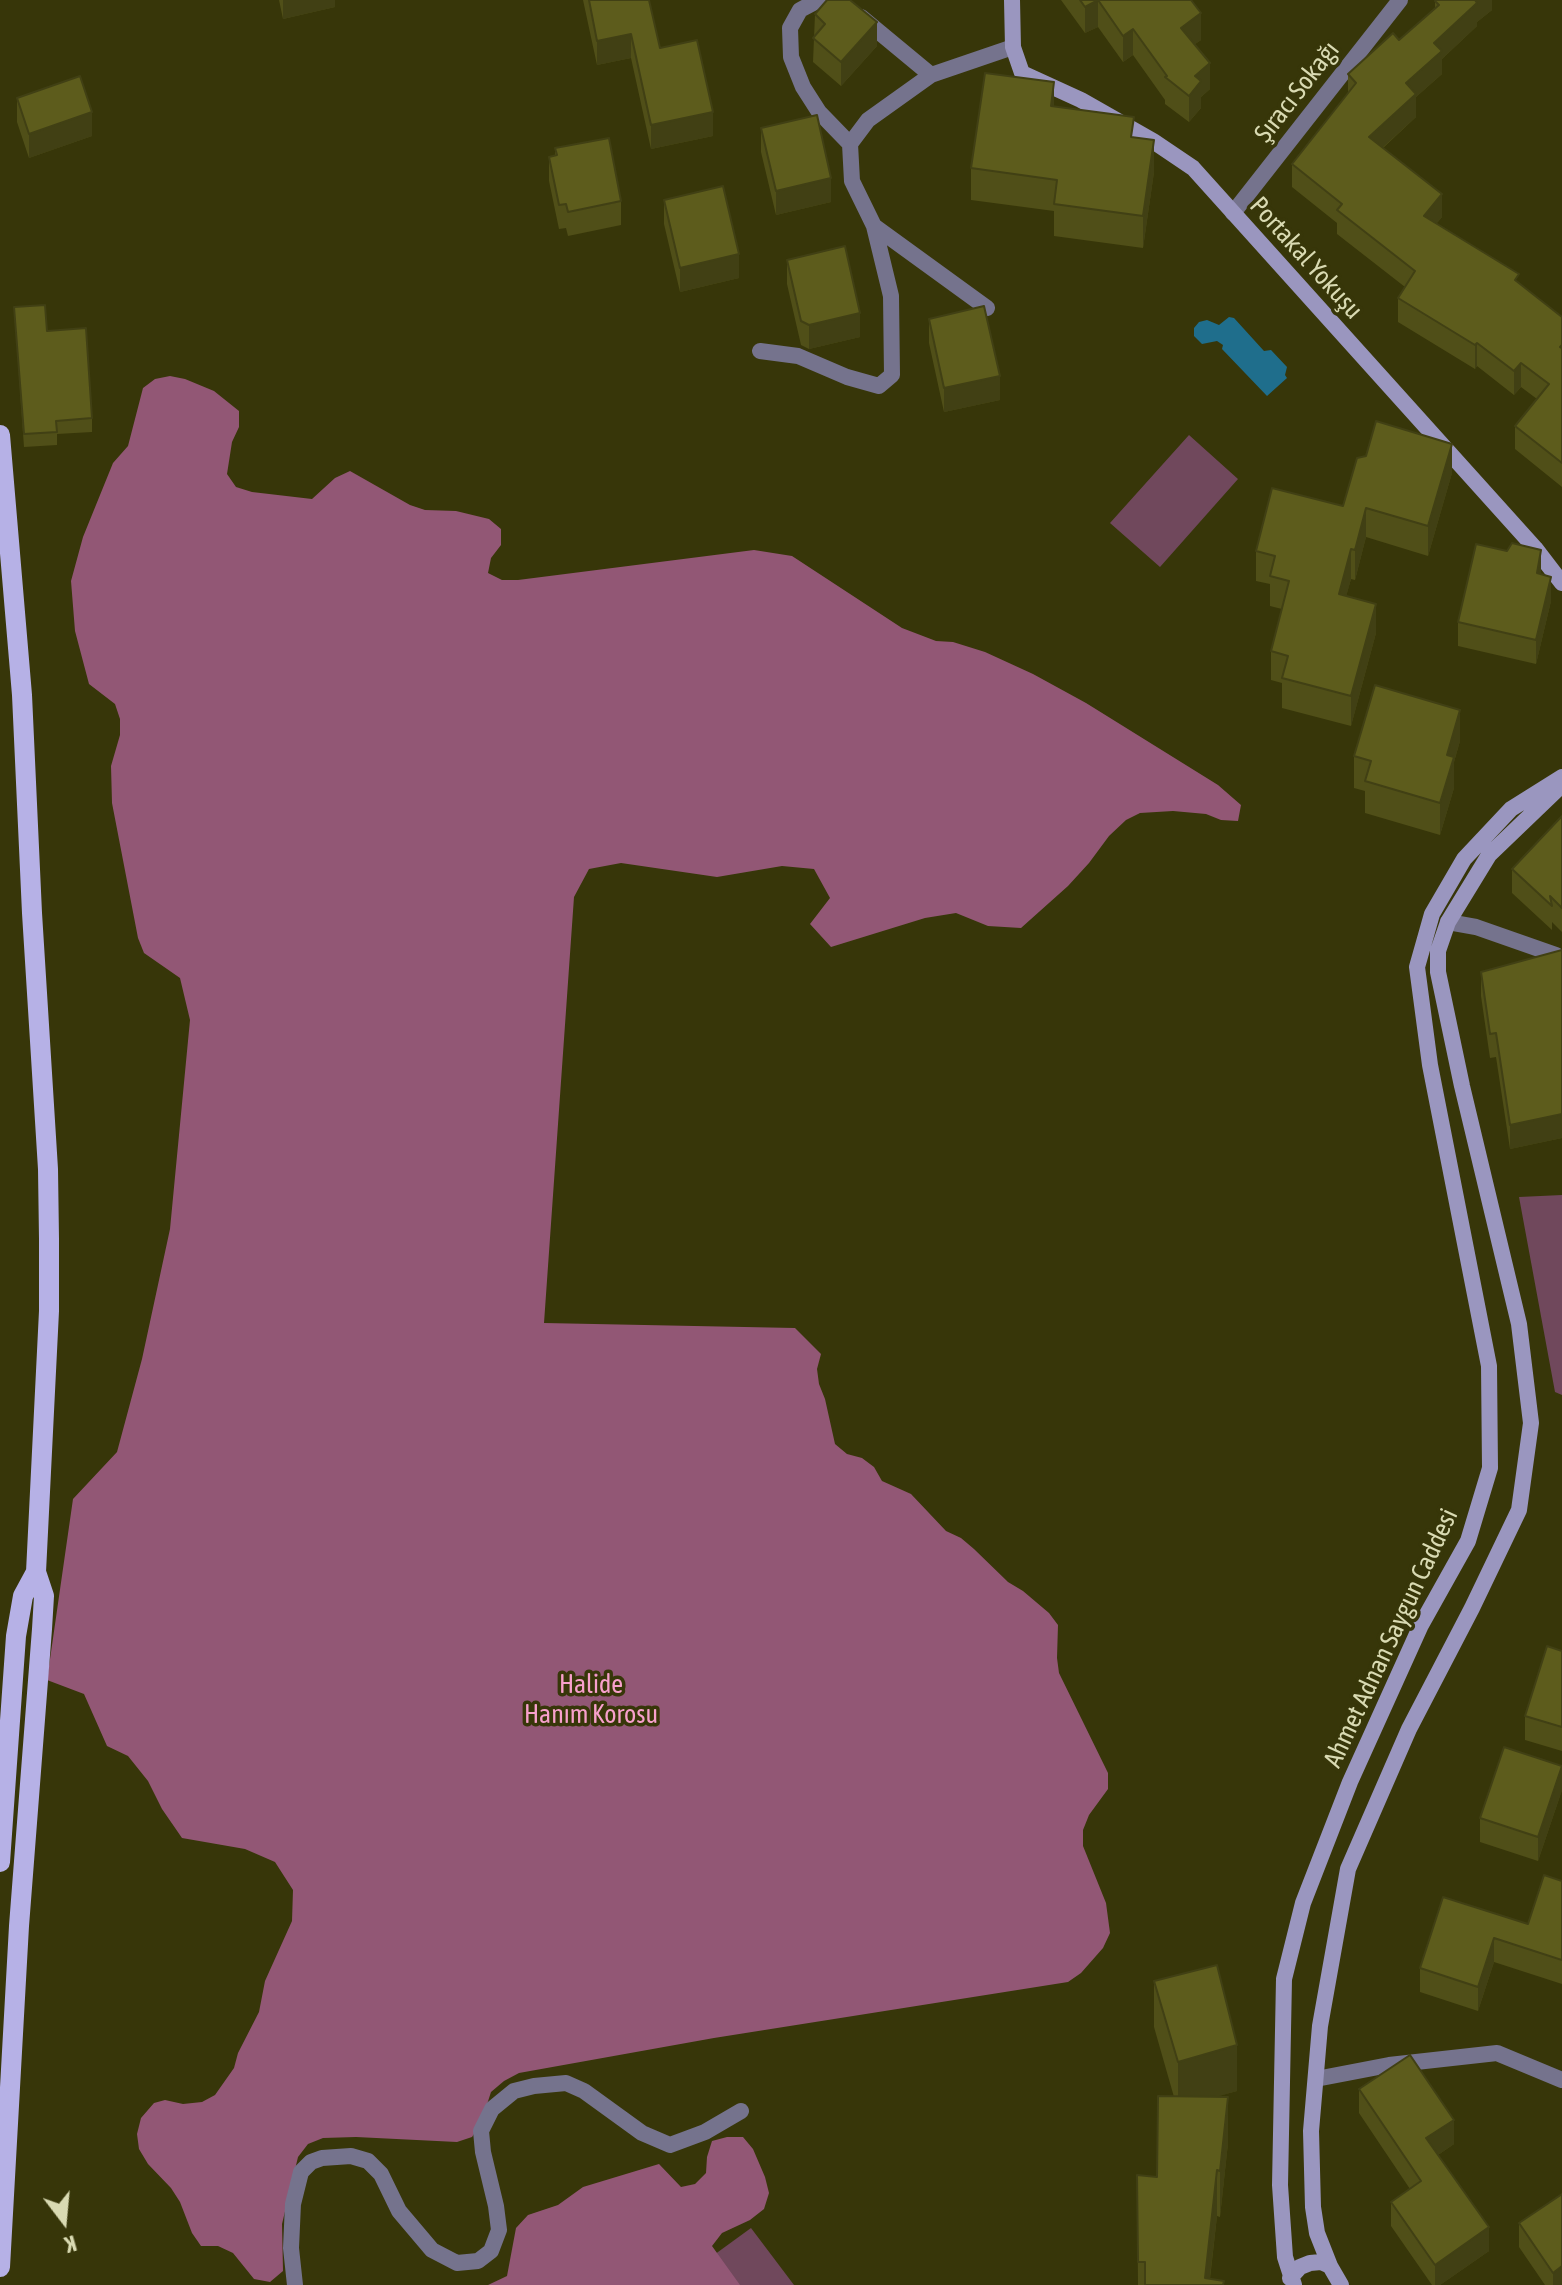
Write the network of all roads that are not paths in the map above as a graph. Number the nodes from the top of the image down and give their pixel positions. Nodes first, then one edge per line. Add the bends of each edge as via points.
1 (1012, 0) edge
2 (1400, 0) edge
3 (831, 1) edge
4 (1013, 47) junction
5 (931, 75) junction
6 (850, 144) junction
7 (1233, 213) junction
8 (874, 226) junction
9 (987, 308) edge
10 (760, 351) dead end
11 (0, 435) edge
12 (1562, 583) edge
13 (1562, 777) edge
14 (1562, 784) edge
15 (1448, 922) junction
16 (1562, 961) edge
17 (36, 1572) junction
18 (0, 1862) edge
19 (1316, 2079) junction
20 (1562, 2080) edge
21 (741, 2111) dead end
22 (4, 2130) edge
23 (1330, 2266) junction
24 (0, 2267) edge
25 (1291, 2283) edge
26 (295, 2285) edge
27 (1341, 2285) edge

1 - 4 main road
2 - 7 street, Şıracı Sokağı
3 - 5 street
3 - 6 street via 800,10 790,28 791,57 819,112
4 - 5 street
4 - 7 main road, Portakal Yokuşu via 1022,73 1153,141 1193,168
5 - 6 street via 868,120
6 - 8 street via 852,181
7 - 12 main road, Portakal Yokuşu
8 - 9 street
8 - 10 street via 891,296 892,375 879,386 798,356
11 - 17 main road via 22,695 48,1169 49,1311
13 - 25 main road, Ahmet Adnan Saygun Caddesi via 1511,809 1464,859 1432,914 1417,967 1430,1065 1489,1366 1490,1468 1468,1541 1421,1625 1350,1782 1303,1903 1284,1979 1280,2185
14 - 15 main road, Ahmet Adnan Saygun Caddesi via 1489,855
15 - 16 street via 1476,927
15 - 19 main road, Ahmet Adnan Saygun Caddesi via 1438,951 1438,972 1519,1324 1531,1423 1519,1510 1409,1729 1348,1869 1320,2026
17 - 18 main road via 23,1596 16,1636
17 - 22 main road via 44,1596
19 - 20 street via 1497,2053
19 - 23 main road, Ahmet Adnan Saygun Caddesi via 1313,2207
21 - 26 street via 670,2145 642,2133 566,2083 514,2091 492,2109 481,2131 499,2230 491,2251 478,2261 457,2263 432,2250 399,2211 381,2174 368,2161 351,2156 311,2162 301,2172 293,2204
22 - 24 main road
23 - 25 main road via 1321,2262 1300,2267
23 - 27 main road, Ahmet Adnan Saygun Caddesi

